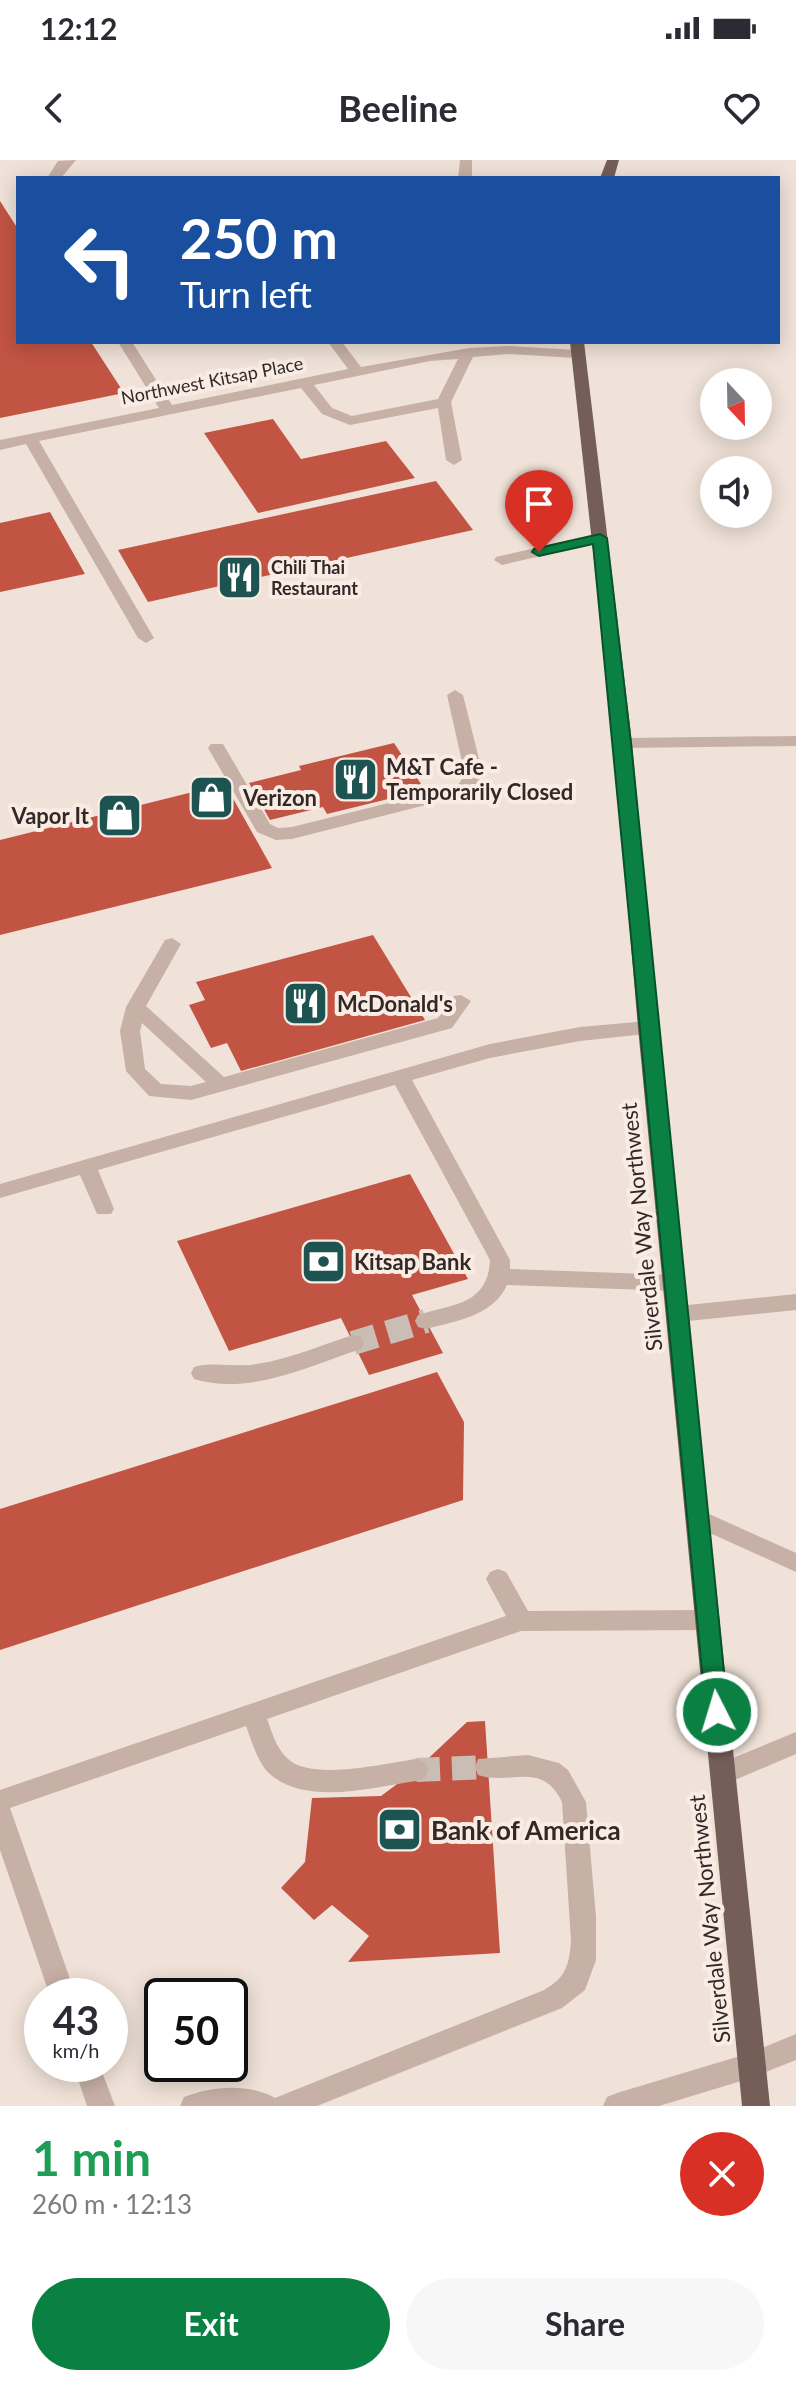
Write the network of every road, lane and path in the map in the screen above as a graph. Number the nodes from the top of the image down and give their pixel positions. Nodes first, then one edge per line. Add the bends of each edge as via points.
1 (70, 160) edge
2 (55, 176) edge
3 (126, 344) edge
4 (337, 344) edge
5 (506, 346) edge
6 (577, 348) edge
7 (469, 352) junction
8 (357, 371) junction
9 (304, 382) junction
10 (444, 402) junction
11 (167, 409) junction
12 (30, 438) junction
13 (0, 445) edge
14 (454, 460) dead end
15 (600, 538) junction
16 (502, 560) dead end
17 (146, 638) dead end
18 (455, 695) dead end
19 (796, 741) edge
20 (623, 743) junction
21 (217, 748) dead end
22 (172, 944) dead end
23 (461, 1001) dead end
24 (136, 1007) junction
25 (648, 1028) junction
26 (400, 1077) junction
27 (221, 1085) junction
28 (86, 1166) junction
29 (0, 1191) edge
30 (104, 1209) dead end
31 (502, 1277) junction
32 (675, 1283) junction
33 (796, 1302) edge
34 (678, 1314) junction
35 (426, 1321) tunnel mouth
36 (353, 1343) tunnel mouth
37 (202, 1373) dead end
38 (698, 1518) junction
39 (796, 1563) edge
40 (498, 1579) dead end
41 (708, 1620) junction
42 (521, 1621) junction
43 (253, 1714) junction
44 (796, 1743) edge
45 (487, 1767) tunnel mouth
46 (416, 1770) tunnel mouth
47 (723, 1774) junction
48 (0, 1801) edge
49 (0, 1813) edge
50 (57, 1978) edge
51 (796, 2047) edge
52 (751, 2065) junction
53 (92, 2082) edge
54 (101, 2106) edge
55 (194, 2106) edge
56 (265, 2106) edge
57 (285, 2106) edge
58 (617, 2106) edge
59 (756, 2106) edge

1 - 2 street
3 - 11 street
4 - 8 street
5 - 6 street, Northwest Kitsap Place
5 - 7 street, Northwest Kitsap Place
6 - 15 main road, Silverdale Way Northwest
7 - 8 street, Northwest Kitsap Place
7 - 10 street
8 - 9 street, Northwest Kitsap Place
9 - 10 street via 327,411 350,421
9 - 11 street, Northwest Kitsap Place
10 - 14 street
11 - 12 street, Northwest Kitsap Place
12 - 13 street, Northwest Kitsap Place
12 - 17 street
15 - 16 street
15 - 20 main road, Silverdale Way Northwest
18 - 21 street via 474,775 463,790 292,833 263,828
19 - 20 street
20 - 25 main road, Silverdale Way Northwest
22 - 24 street
23 - 27 street via 445,1023
24 - 27 street
24 - 27 street via 130,1031 136,1071 156,1091 191,1093
25 - 26 street via 490,1051
25 - 32 main road, Silverdale Way Northwest
26 - 28 street
26 - 31 street via 500,1260
28 - 29 street
28 - 30 street
31 - 32 street
31 - 35 street via 491,1295 470,1308
32 - 34 main road, Silverdale Way Northwest
33 - 34 street
34 - 38 main road, Silverdale Way Northwest
36 - 37 street via 246,1377
38 - 39 street
38 - 41 main road, Silverdale Way Northwest
40 - 42 street
41 - 42 street
41 - 47 main road, Silverdale Way Northwest
42 - 43 street
43 - 46 street via 279,1768 295,1777 326,1780
43 - 48 street
44 - 47 street
45 - 57 street via 544,1767 569,1788 576,1832 581,1972 565,1993 553,1999
47 - 52 main road, Silverdale Way Northwest
49 - 50 street
51 - 52 street
52 - 58 street
52 - 59 main road, Silverdale Way Northwest
53 - 54 street
55 - 56 street via 210,2100

